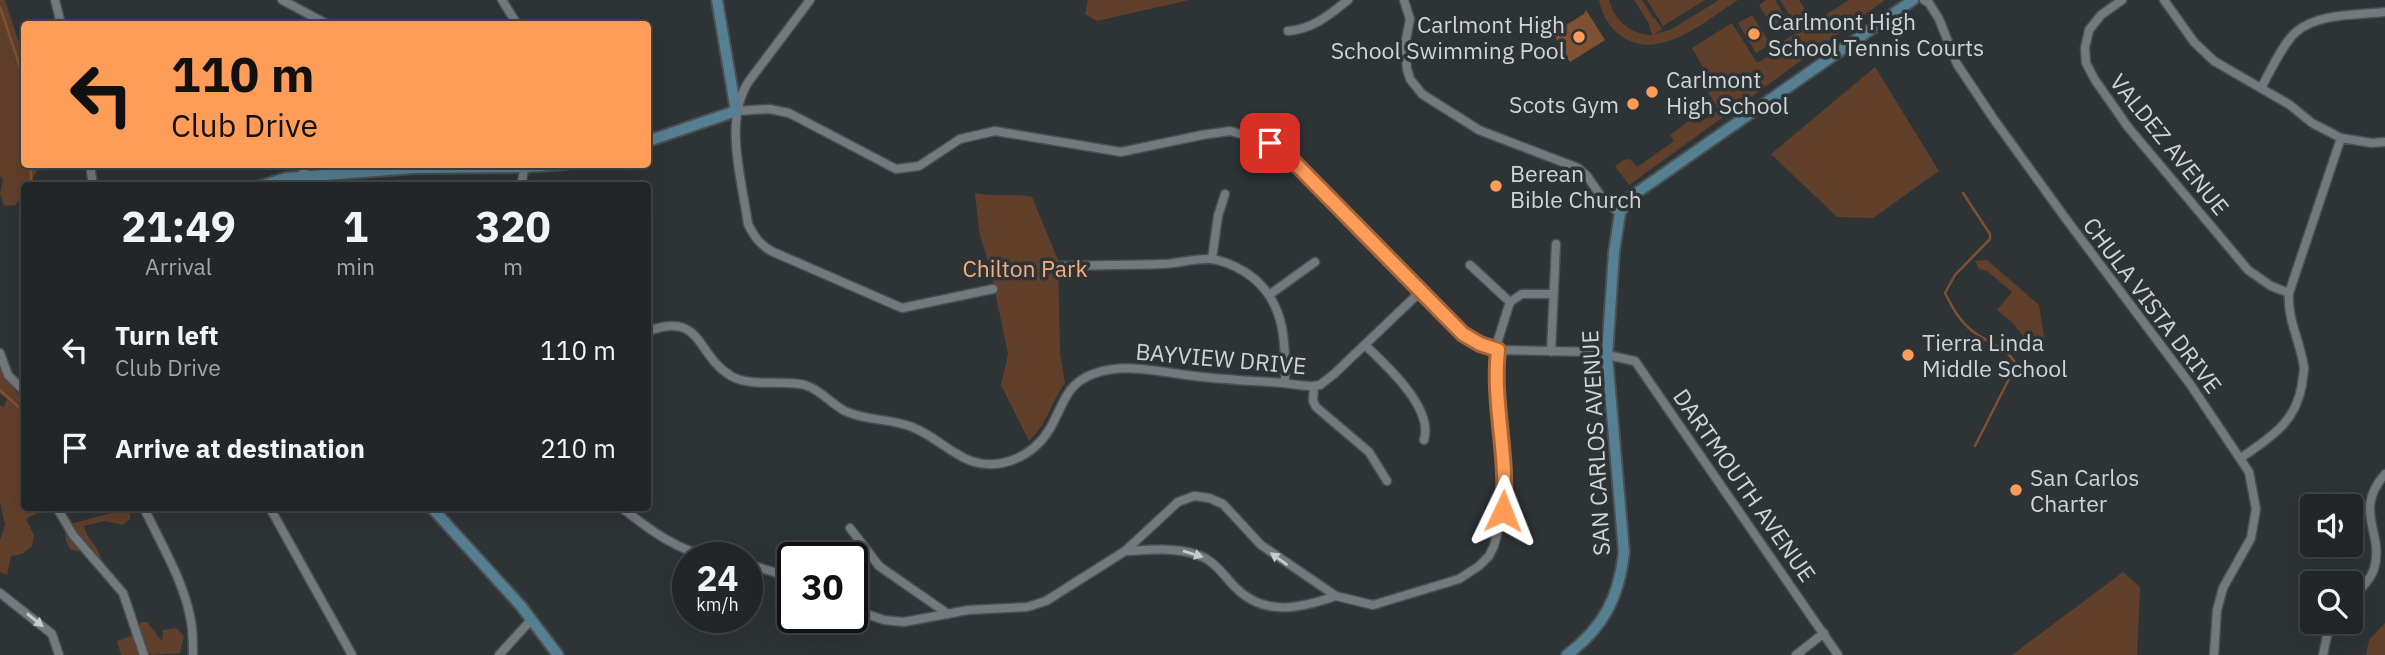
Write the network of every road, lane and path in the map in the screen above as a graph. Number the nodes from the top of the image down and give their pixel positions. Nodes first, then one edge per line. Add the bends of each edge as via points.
1 (55, 0) edge
2 (282, 0) edge
3 (502, 0) edge
4 (717, 0) edge
5 (810, 0) edge
6 (1348, 0) edge
7 (1404, 0) edge
8 (1913, 0) edge
9 (1924, 0) edge
10 (2122, 0) edge
11 (2164, 0) edge
12 (2385, 12) edge
13 (60, 21) edge
14 (321, 21) edge
15 (515, 21) edge
16 (1288, 31) dead end
17 (2261, 88) junction
18 (736, 111) junction
19 (2341, 138) junction
20 (651, 140) edge
21 (2385, 142) edge
22 (305, 168) edge
23 (415, 168) edge
24 (301, 177) junction
25 (273, 182) edge
26 (1224, 194) dead end
27 (1620, 214) junction
28 (1556, 244) dead end
29 (1212, 259) junction
30 (1315, 262) dead end
31 (1470, 265) dead end
32 (1059, 266) dead end
33 (993, 289) dead end
34 (1420, 292) junction
35 (1552, 293) junction
36 (2289, 293) junction
37 (1269, 295) junction
38 (1510, 302) junction
39 (651, 330) edge
40 (1365, 345) junction
41 (1498, 350) junction
42 (1551, 352) junction
43 (0, 353) edge
44 (1607, 356) junction
45 (1284, 383) junction
46 (1314, 386) junction
47 (21, 388) edge
48 (1424, 440) dead end
49 (2241, 458) junction
50 (2385, 474) edge
51 (1387, 481) dead end
52 (59, 511) edge
53 (145, 511) edge
54 (272, 511) edge
55 (435, 511) edge
56 (626, 511) edge
57 (850, 527) dead end
58 (672, 544) edge
59 (1125, 551) junction
60 (2363, 586) edge
61 (0, 593) edge
62 (1336, 596) junction
63 (868, 614) edge
64 (948, 614) junction
65 (531, 620) junction
66 (1824, 633) junction
67 (2328, 634) edge
68 (59, 655) edge
69 (144, 655) edge
70 (193, 655) edge
71 (352, 655) edge
72 (499, 655) edge
73 (558, 655) edge
74 (1567, 655) edge
75 (1796, 655) edge
76 (1838, 655) edge
77 (2214, 655) edge
78 (2323, 655) edge

1 - 13 street
2 - 14 street
3 - 15 street
4 - 18 main road
5 - 18 street via 749,81
6 - 16 street via 1316,24
7 - 27 street via 1410,19 1406,69 1422,94 1479,130 1578,168
8 - 27 main road via 1629,198
9 - 49 street, CHULA VISTA DRIVE via 1939,19 1957,64 1993,118
10 - 36 street, VALDEZ AVENUE via 2089,30 2086,63 2095,80 2128,127 2248,270
11 - 17 street via 2214,61
12 - 17 street via 2307,25 2294,34
17 - 19 street
18 - 20 main road
18 - 33 street via 748,224 763,246 902,308
18 - 34 street via 789,113 884,164 903,169 924,164 960,139 995,131 1113,152 1224,131 1254,136 1288,156
19 - 21 street
19 - 36 street
22 - 24 street
23 - 24 main road
24 - 25 main road
26 - 29 street
27 - 44 main road, SAN CARLOS AVENUE
28 - 35 street
29 - 32 street
29 - 37 street via 1244,271
30 - 37 street
31 - 38 street
34 - 40 street, BAYVIEW DRIVE
34 - 41 street via 1466,337
35 - 38 street via 1527,293
35 - 42 street
36 - 49 street via 2288,310 2304,370 2300,395 2280,430
37 - 45 street via 1283,332
38 - 41 street
39 - 45 street, BAYVIEW DRIVE via 668,324 685,328 731,376 815,389 845,411 912,427 966,459 984,464 1013,461 1029,451 1048,432 1067,393 1084,378 1100,372 1146,369
40 - 46 street, BAYVIEW DRIVE via 1325,382
40 - 48 street via 1399,378 1411,397 1425,424
41 - 42 street, DARTMOUTH AVENUE
41 - 62 street via 1495,373 1504,498 1489,556 1459,579 1376,604
42 - 44 street, DARTMOUTH AVENUE
43 - 47 street via 8,375
44 - 66 street, DARTMOUTH AVENUE via 1635,361
44 - 74 main road, SAN CARLOS AVENUE via 1624,552 1621,580 1609,610 1584,642
45 - 46 street, BAYVIEW DRIVE
46 - 51 street via 1316,407 1368,452
49 - 77 street, CHULA VISTA DRIVE via 2251,479 2256,509 2251,538 2223,588
50 - 60 street via 2376,484 2369,506 2374,570
52 - 69 street via 123,593
53 - 70 street via 186,602
54 - 71 street
55 - 65 main road
56 - 58 street
57 - 64 street via 879,566
59 -> 62 street via 1174,550 1202,557 1241,593 1266,606 1296,608
62 -> 59 street via 1261,545 1223,504 1200,495 1178,502
59 - 64 street via 1046,601
61 -> 68 street via 52,634
63 - 64 street via 904,622
65 - 72 street
65 - 73 main road
66 - 75 street
66 - 76 street, DARTMOUTH AVENUE
67 - 78 street

